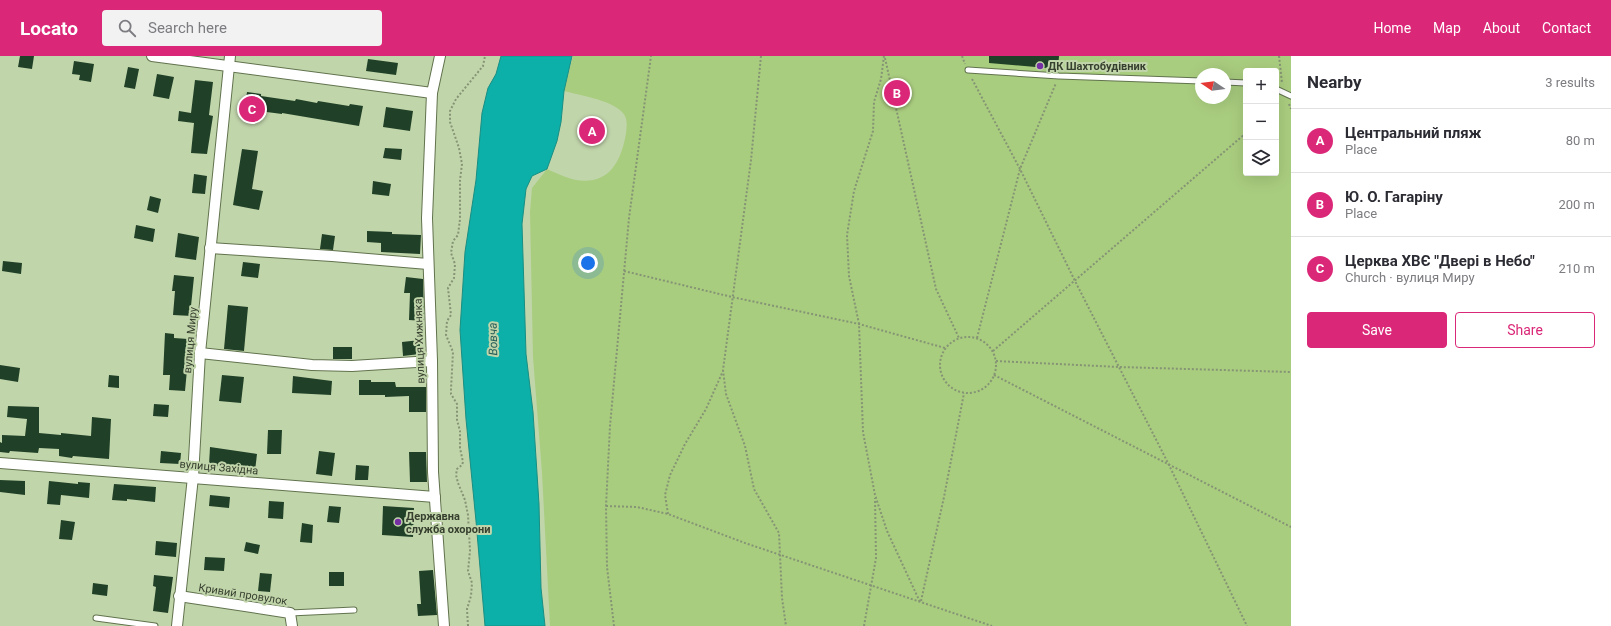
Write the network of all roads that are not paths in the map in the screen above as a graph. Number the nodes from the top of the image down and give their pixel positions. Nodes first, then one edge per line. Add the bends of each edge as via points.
1 (152, 56) edge
2 (440, 56) edge
3 (229, 61) edge
4 (968, 70) road end
5 (1195, 81) edge
6 (1231, 82) edge
7 (1243, 83) edge
8 (1279, 90) edge
9 (432, 93) junction
10 (1291, 96) edge
11 (210, 248) junction
12 (428, 264) junction
13 (200, 353) junction
14 (432, 361) junction
15 (0, 463) edge
16 (193, 477) junction
17 (436, 497) junction
18 (179, 596) junction
19 (354, 610) dead end
20 (290, 613) junction
21 (96, 618) dead end
22 (155, 626) edge
23 (177, 626) edge
24 (292, 626) edge
25 (444, 626) edge

1 - 3 street
2 - 9 street, вулиця Хижняка
3 - 9 street
3 - 11 street, вулиця Миру
4 - 5 lane
6 - 7 lane
8 - 10 lane
9 - 12 street, вулиця Хижняка via 427,218
11 - 12 street
11 - 13 street, вулиця Миру
12 - 14 street, вулиця Хижняка
13 - 14 street via 312,365 352,366
13 - 16 street, вулиця Миру
14 - 17 street, вулиця Хижняка via 433,472
15 - 16 street, вулиця Західна
16 - 17 street, вулиця Західна
16 - 18 street, вулиця Миру
17 - 25 street, вулиця Хижняка
18 - 20 street, Кривий провулок
18 - 23 street, вулиця Миру
19 - 20 lane
20 - 24 street, Кривий провулок
21 - 22 lane

